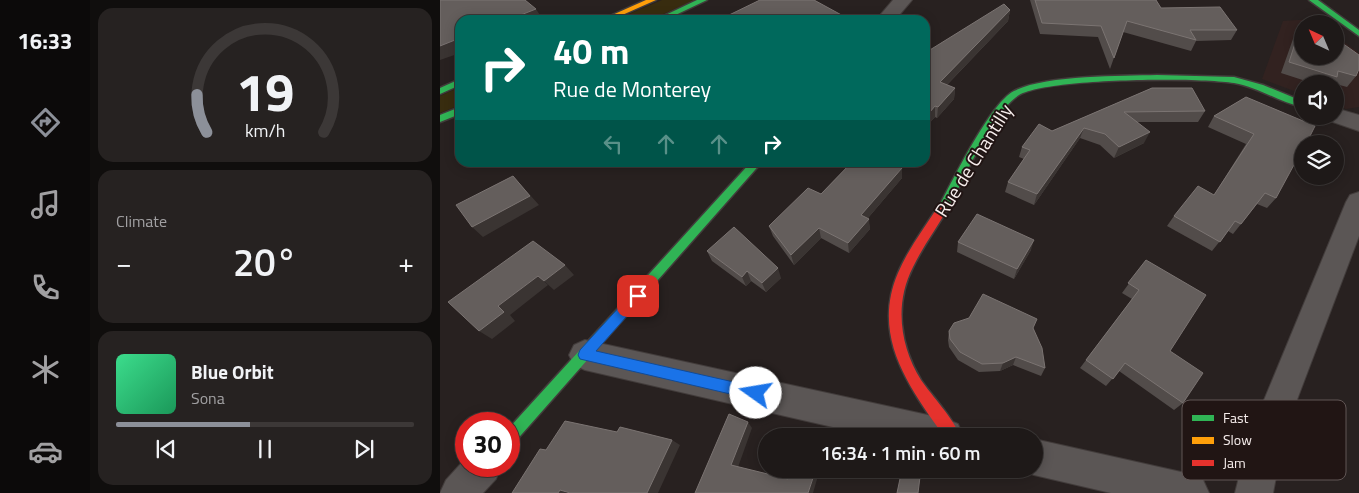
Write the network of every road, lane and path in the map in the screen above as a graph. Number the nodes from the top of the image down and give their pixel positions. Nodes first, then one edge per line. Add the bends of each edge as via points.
1 (652, 0) edge
2 (703, 0) edge
3 (903, 0) edge
4 (1313, 0) edge
5 (617, 15) edge
6 (670, 15) edge
7 (890, 15) edge
8 (1359, 34) edge
9 (455, 84) edge
10 (440, 91) edge
11 (1294, 101) edge
12 (455, 112) edge
13 (1344, 118) edge
14 (440, 119) edge
15 (1359, 123) edge
16 (753, 167) edge
17 (1359, 202) edge
18 (585, 355) junction
19 (1280, 400) edge
20 (520, 426) edge
21 (910, 428) edge
22 (948, 428) edge
23 (1043, 459) edge
24 (473, 477) edge
25 (1257, 480) edge
26 (458, 493) edge
27 (1190, 493) edge
28 (1254, 493) edge

1 - 5 street
2 - 6 street
3 - 7 street
4 - 8 street
9 - 10 street
11 - 22 street, Rue de Chantilly via 1234,80 1192,78 1080,80 1037,85 1016,92 1000,108 911,262 896,302 894,327 899,351
12 - 14 street
13 - 15 street
16 - 18 street
17 - 19 street
18 - 20 street
18 - 21 street
23 - 27 street
24 - 26 street
25 - 28 street

